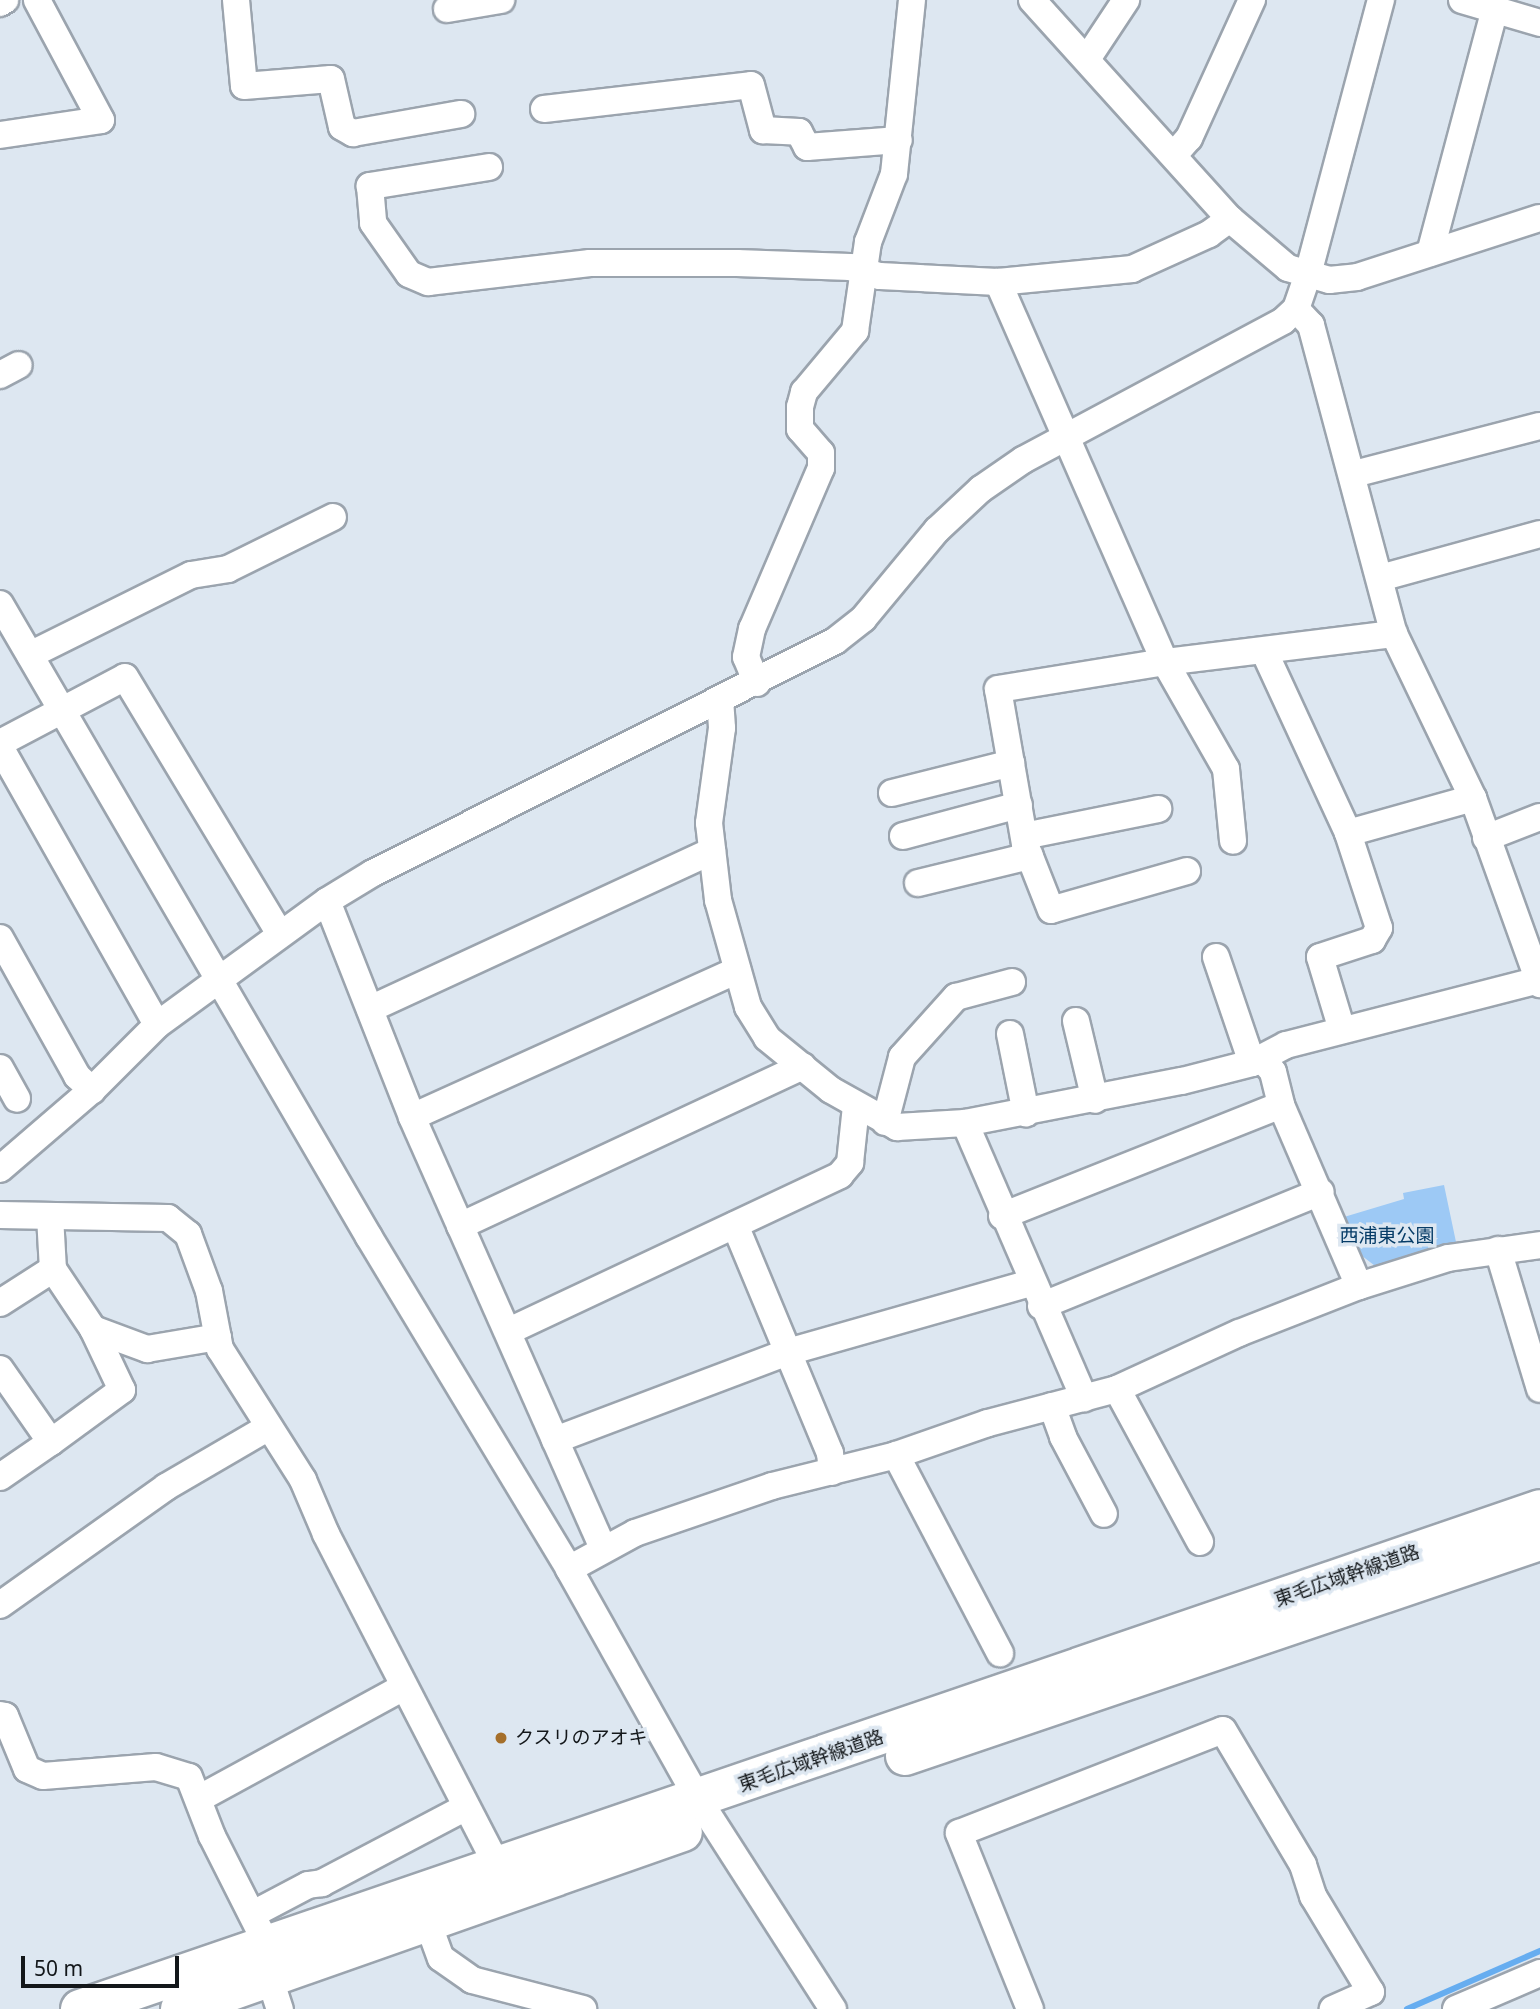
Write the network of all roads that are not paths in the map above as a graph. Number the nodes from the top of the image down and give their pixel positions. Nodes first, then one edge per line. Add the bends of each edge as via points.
1 (5, 0) edge
2 (37, 0) edge
3 (236, 0) edge
4 (500, 0) edge
5 (912, 0) edge
6 (1032, 0) edge
7 (1126, 0) edge
8 (1252, 0) edge
9 (1381, 0) edge
10 (1462, 0) edge
11 (0, 3) edge
12 (447, 9) dead end
13 (1494, 9) junction
14 (1540, 23) edge
15 (1087, 59) junction
16 (544, 109) dead end
17 (461, 114) dead end
18 (0, 135) edge
19 (899, 140) junction
20 (1174, 155) junction
21 (489, 167) dead end
22 (1540, 218) edge
23 (1230, 219) junction
24 (1430, 253) junction
25 (863, 272) junction
26 (1308, 274) junction
27 (998, 282) junction
28 (1296, 309) junction
29 (1540, 426) edge
30 (1069, 435) junction
31 (1354, 474) junction
32 (333, 517) dead end
33 (1540, 534) edge
34 (1380, 578) junction
35 (0, 604) edge
36 (1394, 634) junction
37 (1264, 650) junction
38 (30, 655) junction
39 (1165, 662) junction
40 (757, 683) junction
41 (720, 699) junction
42 (62, 710) junction
43 (0, 745) edge
44 (1011, 763) junction
45 (892, 793) dead end
46 (1473, 798) junction
47 (1019, 805) junction
48 (1158, 809) dead end
49 (1540, 817) edge
50 (1348, 833) junction
51 (903, 836) dead end
52 (1486, 838) junction
53 (1233, 841) dead end
54 (1027, 846) junction
55 (712, 851) junction
56 (1186, 871) dead end
57 (918, 883) dead end
58 (327, 901) junction
59 (279, 932) junction
60 (0, 938) edge
61 (1216, 957) dead end
62 (737, 970) junction
63 (219, 978) junction
64 (1012, 982) dead end
65 (1539, 982) edge
66 (370, 1009) junction
67 (1076, 1021) dead end
68 (157, 1025) junction
69 (1342, 1030) junction
70 (1010, 1034) dead end
71 (1257, 1060) junction
72 (803, 1066) junction
73 (0, 1069) edge
74 (92, 1090) junction
75 (17, 1099) dead end
76 (1095, 1100) junction
77 (1281, 1105) junction
78 (856, 1107) junction
79 (1027, 1113) junction
80 (412, 1117) junction
81 (885, 1122) junction
82 (965, 1123) junction
83 (0, 1169) edge
84 (1321, 1192) junction
85 (0, 1215) edge
86 (50, 1216) junction
87 (1002, 1216) junction
88 (735, 1225) junction
89 (460, 1226) junction
90 (1540, 1245) edge
91 (1498, 1250) junction
92 (53, 1269) junction
93 (1359, 1286) junction
94 (1036, 1295) junction
95 (0, 1303) edge
96 (93, 1329) junction
97 (509, 1331) junction
98 (218, 1337) junction
99 (788, 1352) junction
100 (0, 1369) edge
101 (1117, 1389) junction
102 (1540, 1389) edge
103 (1084, 1398) junction
104 (1052, 1406) junction
105 (267, 1428) junction
106 (555, 1440) junction
107 (51, 1441) junction
108 (896, 1455) junction
109 (832, 1472) junction
110 (0, 1477) edge
111 (1540, 1509) edge
112 (1104, 1514) dead end
113 (1540, 1541) edge
114 (1200, 1542) dead end
115 (603, 1549) junction
116 (569, 1569) junction
117 (0, 1605) edge
118 (1000, 1653) dead end
119 (404, 1687) junction
120 (0, 1715) edge
121 (200, 1798) junction
122 (466, 1807) junction
123 (705, 1811) junction
124 (498, 1867) junction
125 (428, 1923) junction
126 (268, 1961) edge
127 (1540, 1973) edge
128 (80, 2009) edge
129 (180, 2009) edge
130 (583, 2009) edge
131 (833, 2009) edge
132 (1030, 2009) edge
133 (1333, 2009) edge
134 (1456, 2009) edge

1 - 11 street
2 - 18 street via 101,120
3 - 17 street via 244,86 331,79 342,127 354,133
4 - 12 street
5 - 19 street
6 - 15 street
7 - 15 street
8 - 20 street via 1189,138
9 - 26 street
10 - 13 street
13 - 14 street
13 - 24 street
15 - 20 street
16 - 19 street via 751,85 763,130 799,132 807,147
19 - 25 street via 894,174 868,242
20 - 23 street
21 - 25 street via 370,186 373,223 409,274 428,282 590,264 737,262 849,267
22 - 24 street
23 - 26 street via 1266,254
23 - 27 street via 1209,234 1132,269
24 - 26 street via 1357,277 1329,280
25 - 27 street
25 - 40 street via 855,331 804,392 800,407 800,429 821,453 821,468 752,629 746,657
26 - 28 street
27 - 30 street
28 - 30 street via 1283,321
28 - 31 street via 1311,325
29 - 31 street
30 - 39 street
30 - 40 street via 1023,460 957,509 845,634
31 - 34 street
32 - 38 street via 228,569 191,575
33 - 34 street
34 - 36 street
35 - 38 street
36 - 37 street
36 - 46 street
37 - 39 street
37 - 50 street
38 - 42 street
39 - 44 street via 998,689
39 - 53 street via 1226,769
40 - 41 street
41 - 55 street via 722,728 709,823
41 - 58 street
42 - 43 street
42 - 59 street via 125,677
42 - 63 street
43 - 68 street
44 - 45 street
44 - 47 street
46 - 50 street
46 - 52 street
47 - 51 street
47 - 54 street
48 - 54 street
49 - 52 street
50 - 69 street via 1379,928 1372,940 1320,957
52 - 65 street
54 - 56 street via 1051,910
54 - 57 street
55 - 62 street via 718,900
55 - 66 street
58 - 59 street
58 - 66 street
59 - 63 street
60 - 74 street via 77,1076
61 - 71 street
62 - 72 street via 756,1024
62 - 80 street
63 - 68 street
63 - 116 street
64 - 81 street via 956,998 902,1057
65 - 69 street
66 - 80 street
67 - 76 street
68 - 74 street
69 - 71 street via 1286,1045
70 - 79 street
71 - 76 street
71 - 77 street via 1273,1072
72 - 78 street
72 - 89 street
73 - 75 street
74 - 83 street
76 - 79 street
77 - 84 street
77 - 87 street
78 - 81 street
78 - 88 street via 847,1170
79 - 82 street
80 - 89 street
81 - 82 street via 897,1127
82 - 87 street
84 - 93 street
84 - 94 street
85 - 86 street
86 - 92 street
86 - 98 street via 168,1218 188,1234 209,1291
87 - 94 street
88 - 97 street
88 - 99 street
89 - 97 street
90 - 91 street
91 - 93 street via 1448,1258
91 - 102 street
92 - 95 street
92 - 96 street
93 - 101 street via 1239,1333
94 - 99 street
94 - 103 street
96 - 98 street via 147,1349
96 - 107 street via 122,1390
97 - 106 street
98 - 105 street via 220,1349
99 - 106 street
99 - 109 street via 830,1453
100 - 107 street
101 - 103 street
101 - 114 street
103 - 104 street
104 - 108 street
104 - 112 street via 1063,1437
105 - 117 street via 166,1486
105 - 119 street via 303,1480
106 - 115 street
107 - 110 street
108 - 109 street
108 - 118 street
109 - 115 street via 772,1486
111 - 123 highway, 東毛広域幹線道路
113 - 123 highway, 東毛広域幹線道路
115 - 116 street
116 - 123 street
119 - 121 street
119 - 122 street
120 - 121 street via 5,1716 27,1769 43,1776 156,1767 189,1777
121 - 126 street via 212,1836
122 - 124 street
122 - 126 street via 322,1884 308,1885
123 - 124 highway, 東毛広域幹線道路
123 - 125 highway, 東毛広域幹線道路
123 - 131 street
124 - 126 highway, 東毛広域幹線道路
125 - 126 highway, 東毛広域幹線道路
125 - 130 street via 441,1958 457,1972
126 - 128 highway, 東毛広域幹線道路
126 - 129 highway, 東毛広域幹線道路
127 - 134 street
132 - 133 street via 959,1833 1223,1730 1303,1865 1312,1896 1371,1992

